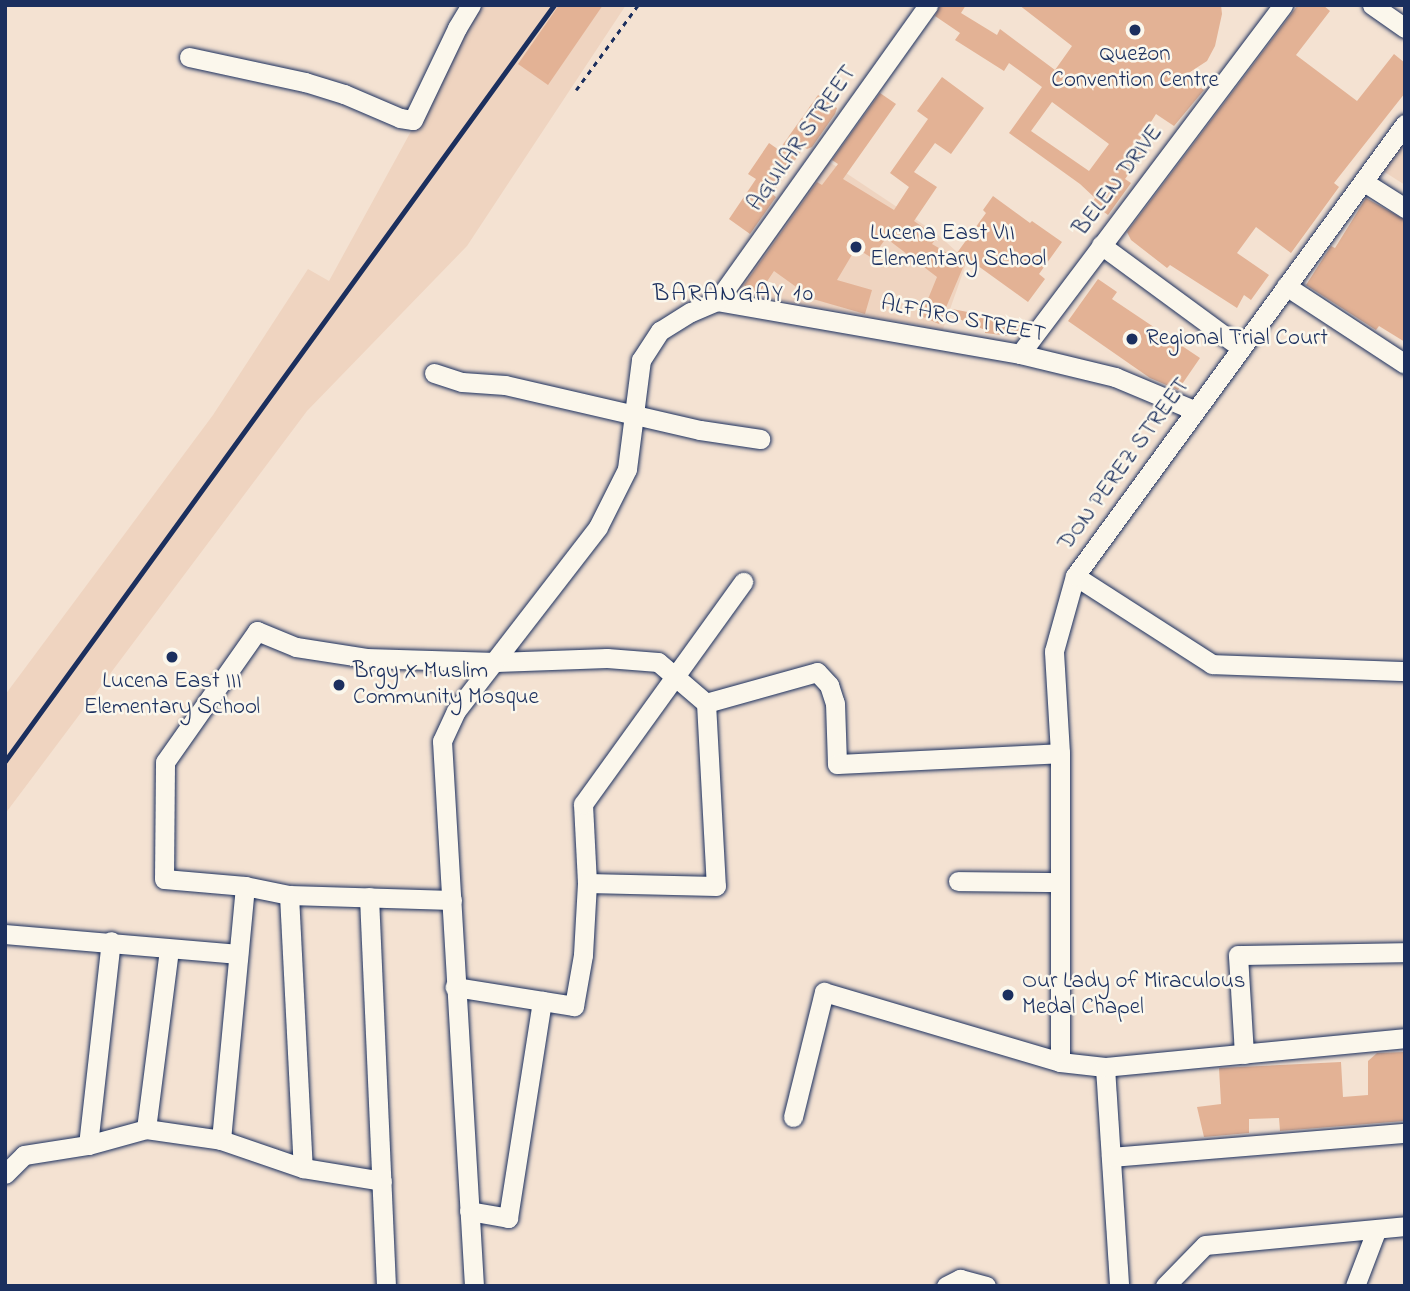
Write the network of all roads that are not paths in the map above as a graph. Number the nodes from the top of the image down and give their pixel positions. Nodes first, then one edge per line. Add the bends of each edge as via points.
1 (471, 5) edge
2 (928, 5) edge
3 (1372, 5) edge
4 (1280, 6) edge
5 (1405, 28) edge
6 (189, 57) dead end
7 (1405, 124) edge
8 (1364, 182) junction
9 (1405, 208) edge
10 (1101, 245) junction
11 (1286, 286) junction
12 (717, 301) junction
13 (1241, 348) junction
14 (1020, 354) junction
15 (1405, 364) edge
16 (434, 373) dead end
17 (1194, 410) junction
18 (634, 413) junction
19 (761, 439) dead end
20 (1075, 576) junction
21 (743, 582) dead end
22 (496, 662) junction
23 (1405, 671) edge
24 (673, 675) junction
25 (706, 702) junction
26 (1060, 752) junction
27 (958, 881) dead end
28 (1060, 882) junction
29 (587, 883) junction
30 (245, 886) junction
31 (289, 895) junction
32 (369, 897) junction
33 (452, 900) junction
34 (5, 934) edge
35 (111, 941) junction
36 (169, 950) junction
37 (1405, 952) edge
38 (238, 954) junction
39 (455, 987) junction
40 (542, 1001) junction
41 (1405, 1038) edge
42 (1244, 1054) junction
43 (1060, 1062) junction
44 (1105, 1068) junction
45 (793, 1117) dead end
46 (146, 1129) junction
47 (1405, 1133) edge
48 (221, 1140) junction
49 (88, 1145) junction
50 (5, 1146) edge
51 (24, 1155) junction
52 (1111, 1157) junction
53 (303, 1168) junction
54 (5, 1174) edge
55 (382, 1181) junction
56 (469, 1211) junction
57 (1405, 1226) edge
58 (1376, 1231) junction
59 (386, 1286) edge
60 (474, 1286) edge
61 (946, 1286) edge
62 (986, 1286) edge
63 (1119, 1286) edge
64 (1165, 1286) edge
65 (1354, 1286) edge

1 - 6 street via 413,120 344,93
2 - 12 street, AGUILAR STREET
3 - 5 street
4 - 10 street, BELEN DRIVE
7 - 8 street, DON PEREZ STREET
8 - 9 street
8 - 11 street, DON PEREZ STREET
10 - 13 street
10 - 14 street, BELEN DRIVE
11 - 13 street, DON PEREZ STREET
11 - 15 street
12 - 14 street, ALFARO STREET
12 - 18 street via 660,331 642,360
13 - 17 street, DON PEREZ STREET
14 - 17 street, ALFARO STREET via 1115,377
16 - 18 street
17 - 20 street, DON PEREZ STREET
18 - 19 street
18 - 22 street via 627,469 598,527
20 - 23 street via 1212,664
20 - 26 street, DON PEREZ STREET via 1054,651
21 - 24 street
22 - 24 street via 607,657 658,662
22 - 30 street via 366,658 296,647 257,631 166,762 164,879
22 - 33 street via 456,711 442,741
24 - 25 street
24 - 29 street via 583,804
25 - 26 street via 817,673 829,685 835,703 837,764
25 - 29 street via 716,886
26 - 28 street, DON PEREZ STREET
27 - 28 street
28 - 43 street, DON PEREZ STREET
29 - 40 street via 583,955 574,1006
30 - 31 street
30 - 38 street
31 - 32 street
31 - 53 street
32 - 33 street
32 - 55 street
33 - 39 street
34 - 35 street
35 - 36 street
35 - 49 street
36 - 38 street
36 - 46 street
37 - 42 street via 1238,955
38 - 48 street
39 - 40 street
39 - 56 street
40 - 56 street via 508,1218
41 - 42 street
42 - 44 street
43 - 44 street
43 - 45 street via 824,992
44 - 52 street
46 - 48 street
46 - 49 street
47 - 52 street
48 - 53 street
49 - 51 street
50 - 51 street
51 - 54 street
52 - 63 street
53 - 55 street
55 - 59 street
56 - 60 street
57 - 58 street
58 - 64 street via 1206,1245
58 - 65 street
61 - 62 street via 960,1279

